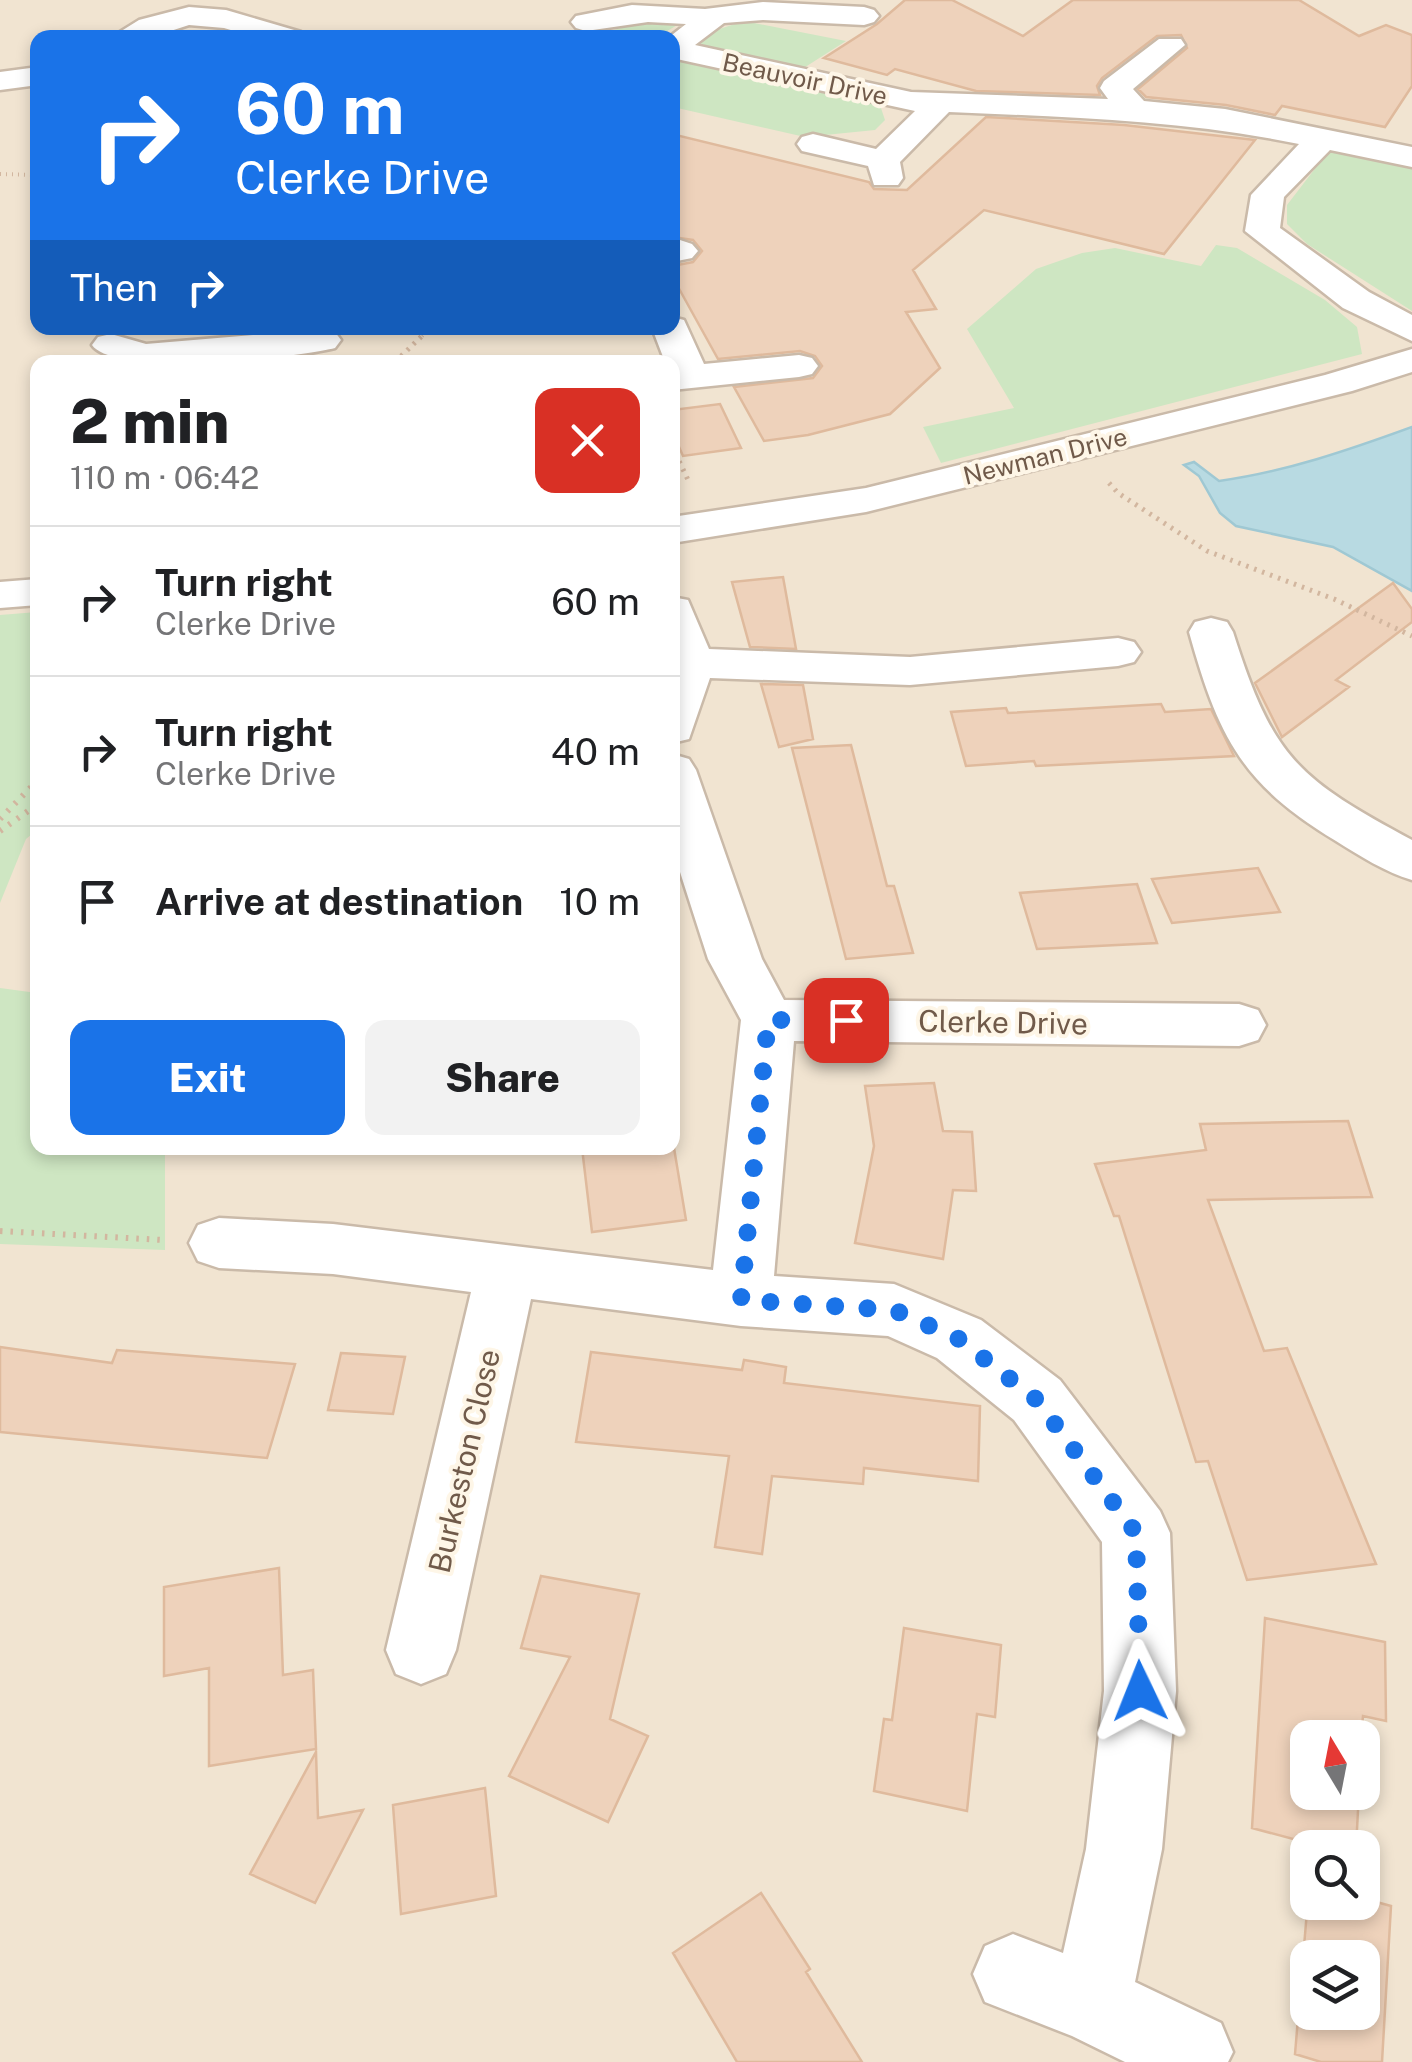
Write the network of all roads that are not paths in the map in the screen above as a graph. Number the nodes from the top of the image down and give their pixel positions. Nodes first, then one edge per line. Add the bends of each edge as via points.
1 (864, 16) dead end
2 (713, 17) junction
3 (586, 22) dead end
4 (141, 30) edge
5 (263, 30) edge
6 (680, 43) edge
7 (1170, 45) dead end
8 (680, 51) edge
9 (30, 77) edge
10 (0, 81) edge
11 (939, 104) junction
12 (1134, 110) junction
13 (1324, 137) junction
14 (813, 144) dead end
15 (1412, 156) edge
16 (1412, 330) edge
17 (321, 343) edge
18 (112, 345) dead end
19 (1412, 360) edge
20 (799, 366) dead end
21 (681, 378) edge
22 (680, 529) edge
23 (30, 593) edge
24 (0, 595) edge
25 (680, 631) edge
26 (1211, 632) dead end
27 (1118, 652) dead end
28 (692, 663) junction
29 (680, 702) edge
30 (680, 794) edge
31 (1405, 859) edge
32 (768, 1020) junction
33 (1239, 1025) dead end
34 (219, 1243) road end
35 (506, 1272) junction
36 (741, 1300) junction
37 (421, 1650) dead end
38 (1012, 1974) dead end
39 (1091, 2003) junction
40 (1192, 2052) dead end

1 - 2 street via 763,11
2 - 3 street via 646,14
2 - 6 street, Beauvoir Drive
4 - 5 street via 187,15
7 - 12 street via 1114,88
8 - 11 street, Beauvoir Drive
9 - 10 street
11 - 12 street, Beauvoir Drive
11 - 14 street, Beauvoir Drive via 885,169
12 - 13 street, Beauvoir Drive
13 - 15 street, Beauvoir Drive
13 - 16 street via 1268,195 1262,231 1356,300
17 - 18 street via 144,355
19 - 22 street, Newman Drive via 866,500
20 - 21 street
23 - 24 street
25 - 28 street
26 - 31 street via 1231,698 1270,768
27 - 28 street via 910,670
28 - 29 street
30 - 32 street via 734,958
32 - 33 street, Clerke Drive
32 - 36 street
34 - 35 street via 333,1248
35 - 36 street
35 - 37 street, Burkeston Close
36 - 39 street via 894,1310 959,1339 1037,1400 1136,1533 1140,1691 1124,1849
38 - 39 street
39 - 40 street

